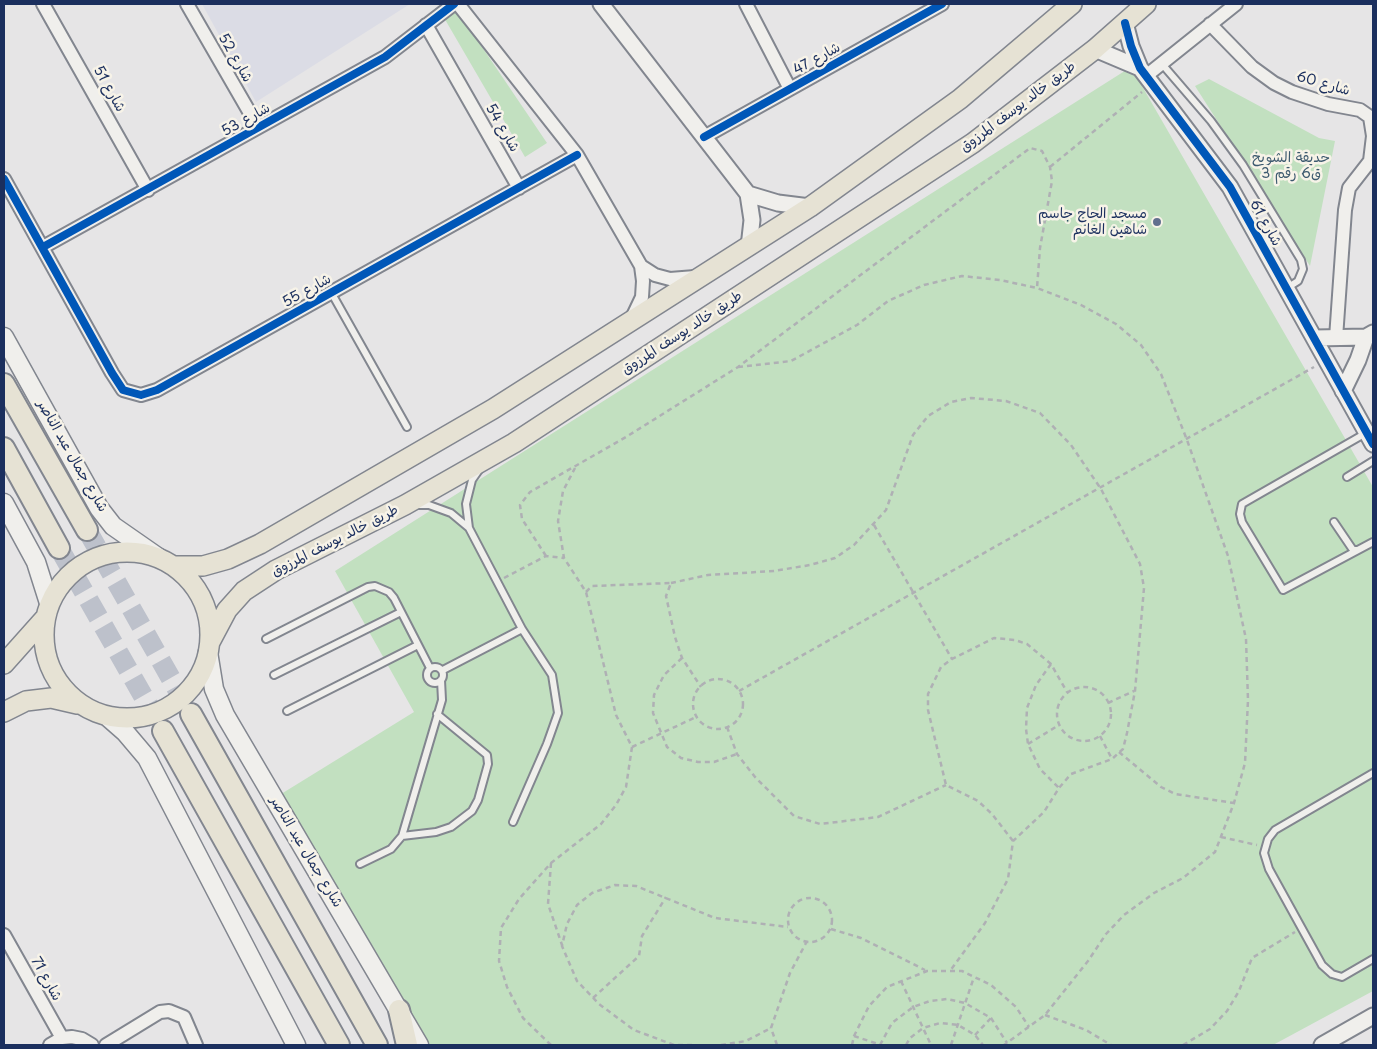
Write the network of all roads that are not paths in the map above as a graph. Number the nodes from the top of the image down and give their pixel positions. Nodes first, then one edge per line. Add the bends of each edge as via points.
1 (43, 4) edge
2 (186, 4) edge
3 (454, 4) edge
4 (458, 4) edge
5 (601, 4) edge
6 (746, 4) edge
7 (942, 4) edge
8 (1072, 4) edge
9 (1146, 4) edge
10 (1236, 4) edge
11 (1125, 23) junction
12 (1210, 24) junction
13 (426, 25) junction
14 (1095, 49) junction
15 (1162, 64) junction
16 (1146, 76) junction
17 (790, 88) junction
18 (258, 127) junction
19 (704, 137) junction
20 (576, 155) junction
21 (4, 179) edge
22 (519, 188) junction
23 (148, 190) junction
24 (748, 194) junction
25 (810, 207) junction
26 (749, 246) junction
27 (43, 247) junction
28 (641, 266) junction
29 (703, 276) junction
30 (1287, 288) junction
31 (331, 292) junction
32 (628, 324) junction
33 (1370, 335) edge
34 (4, 337) edge
35 (1315, 338) junction
36 (1336, 338) junction
37 (4, 384) edge
38 (1343, 391) junction
39 (407, 427) dead end
40 (1371, 437) edge
41 (4, 448) edge
42 (486, 460) junction
43 (1373, 461) edge
44 (1347, 477) dead end
45 (4, 503) edge
46 (405, 505) junction
47 (1334, 522) dead end
48 (469, 528) junction
49 (87, 530) tunnel mouth
50 (1373, 542) edge
51 (59, 548) tunnel mouth
52 (1358, 550) junction
53 (167, 562) junction
54 (47, 611) junction
55 (401, 612) junction
56 (522, 629) junction
57 (266, 639) dead end
58 (418, 645) junction
59 (209, 647) junction
60 (4, 664) edge
61 (430, 668) junction
62 (442, 670) junction
63 (274, 675) dead end
64 (441, 680) junction
65 (78, 704) junction
66 (287, 711) dead end
67 (4, 712) edge
68 (191, 714) tunnel mouth
69 (437, 714) junction
70 (109, 718) junction
71 (163, 731) tunnel mouth
72 (1373, 773) edge
73 (513, 822) dead end
74 (402, 836) junction
75 (360, 864) dead end
76 (4, 934) edge
77 (1373, 959) edge
78 (399, 1010) junction
79 (1373, 1016) edge
80 (62, 1038) junction
81 (50, 1045) edge
82 (92, 1045) edge
83 (106, 1045) edge
84 (196, 1045) edge
85 (296, 1045) edge
86 (339, 1045) edge
87 (377, 1045) edge
88 (407, 1045) edge
89 (418, 1045) edge
90 (1322, 1045) edge

1 - 23 street, شارع 51
2 - 18 street, شارع 52
3 - 13 street, شارع 53
4 - 20 street
5 - 19 street
6 - 17 street
7 - 17 street, شارع 47
8 - 25 main road via 960,98
9 - 11 main road, طريق خالد يوسف المرزوق
10 - 12 street
11 - 14 main road, طريق خالد يوسف المرزوق
11 - 16 street, شارع 61 via 1131,46
12 - 15 street
12 - 36 street, شارع 60 via 1252,66 1274,82 1292,92 1360,110 1370,117 1370,161 1349,188 1345,210
13 - 18 street, شارع 53 via 386,57
13 - 22 street, شارع 54
14 - 16 street, شارع 61
14 - 42 main road, طريق خالد يوسف المرزوق via 973,142
15 - 16 street
15 - 30 lane via 1243,165 1301,260 1298,281
16 - 30 street, شارع 61 via 1230,187
17 - 19 street, شارع 47
18 - 23 street, شارع 53
19 - 24 street
20 - 22 street
20 - 28 street
21 - 27 street, شارع 55
22 - 31 street, شارع 55
23 - 27 street, شارع 53
24 - 25 street via 778,203
24 - 26 street via 752,220
25 - 26 main road
26 - 29 main road
27 - 31 street, شارع 55 via 123,390 141,396
28 - 29 street via 670,279 687,280
28 - 32 street via 642,297
29 - 32 main road
30 - 35 street, شارع 61
31 - 39 lane
32 - 53 main road via 493,409 260,544 203,566
33 - 36 street
33 - 38 street
34 - 53 main road, شارع جمال عبد الناصر via 113,526
35 - 36 street
35 - 38 street, شارع 61
37 - 49 highway, شارع جمال عبد الناصر
38 - 40 street, شارع 61
40 - 52 lane via 1242,504 1240,514 1283,590
41 - 51 highway
42 - 46 main road, طريق خالد يوسف المرزوق
42 - 48 lane via 472,480 466,504
43 - 44 lane
45 - 54 main road via 36,562
46 - 48 lane via 436,507 451,513
46 - 59 main road, طريق خالد يوسف المرزوق via 276,570 244,591 227,610
47 - 52 lane via 1353,550
48 - 56 lane
50 - 52 lane
53 - 54 main road via 133,552 107,554 83,564 63,581
53 - 59 main road via 190,581 202,599 209,620
54 - 60 main road
54 - 65 main road via 43,643 49,666 61,687
55 - 57 lane via 389,592 375,586 368,587
55 - 58 lane
55 - 63 lane
56 - 62 lane
56 - 73 lane via 552,675 558,712
58 - 61 lane
58 - 66 lane
59 - 70 main road via 198,680 177,702 151,716 122,720
59 - 78 main road, شارع جمال عبد الناصر via 214,689 225,715
61 - 62 lane via 437,666
61 - 64 lane via 426,674 429,680 435,683
62 - 64 lane
64 - 69 lane via 442,696
65 - 67 main road via 51,698 26,701
65 - 70 main road
68 - 87 highway
69 - 74 lane
69 - 74 lane via 487,755 488,764 478,800 472,811 450,827
70 - 85 main road via 147,758
71 - 86 highway
72 - 77 lane via 1275,830 1264,853 1269,869 1322,965 1332,974 1342,977
74 - 75 lane via 391,849
76 - 80 street, شارع 71
78 - 88 highway
78 - 89 main road, شارع جمال عبد الناصر
79 - 90 street
80 - 81 street
80 - 82 street via 82,1039
83 - 84 street via 160,1012 177,1013 184,1018

